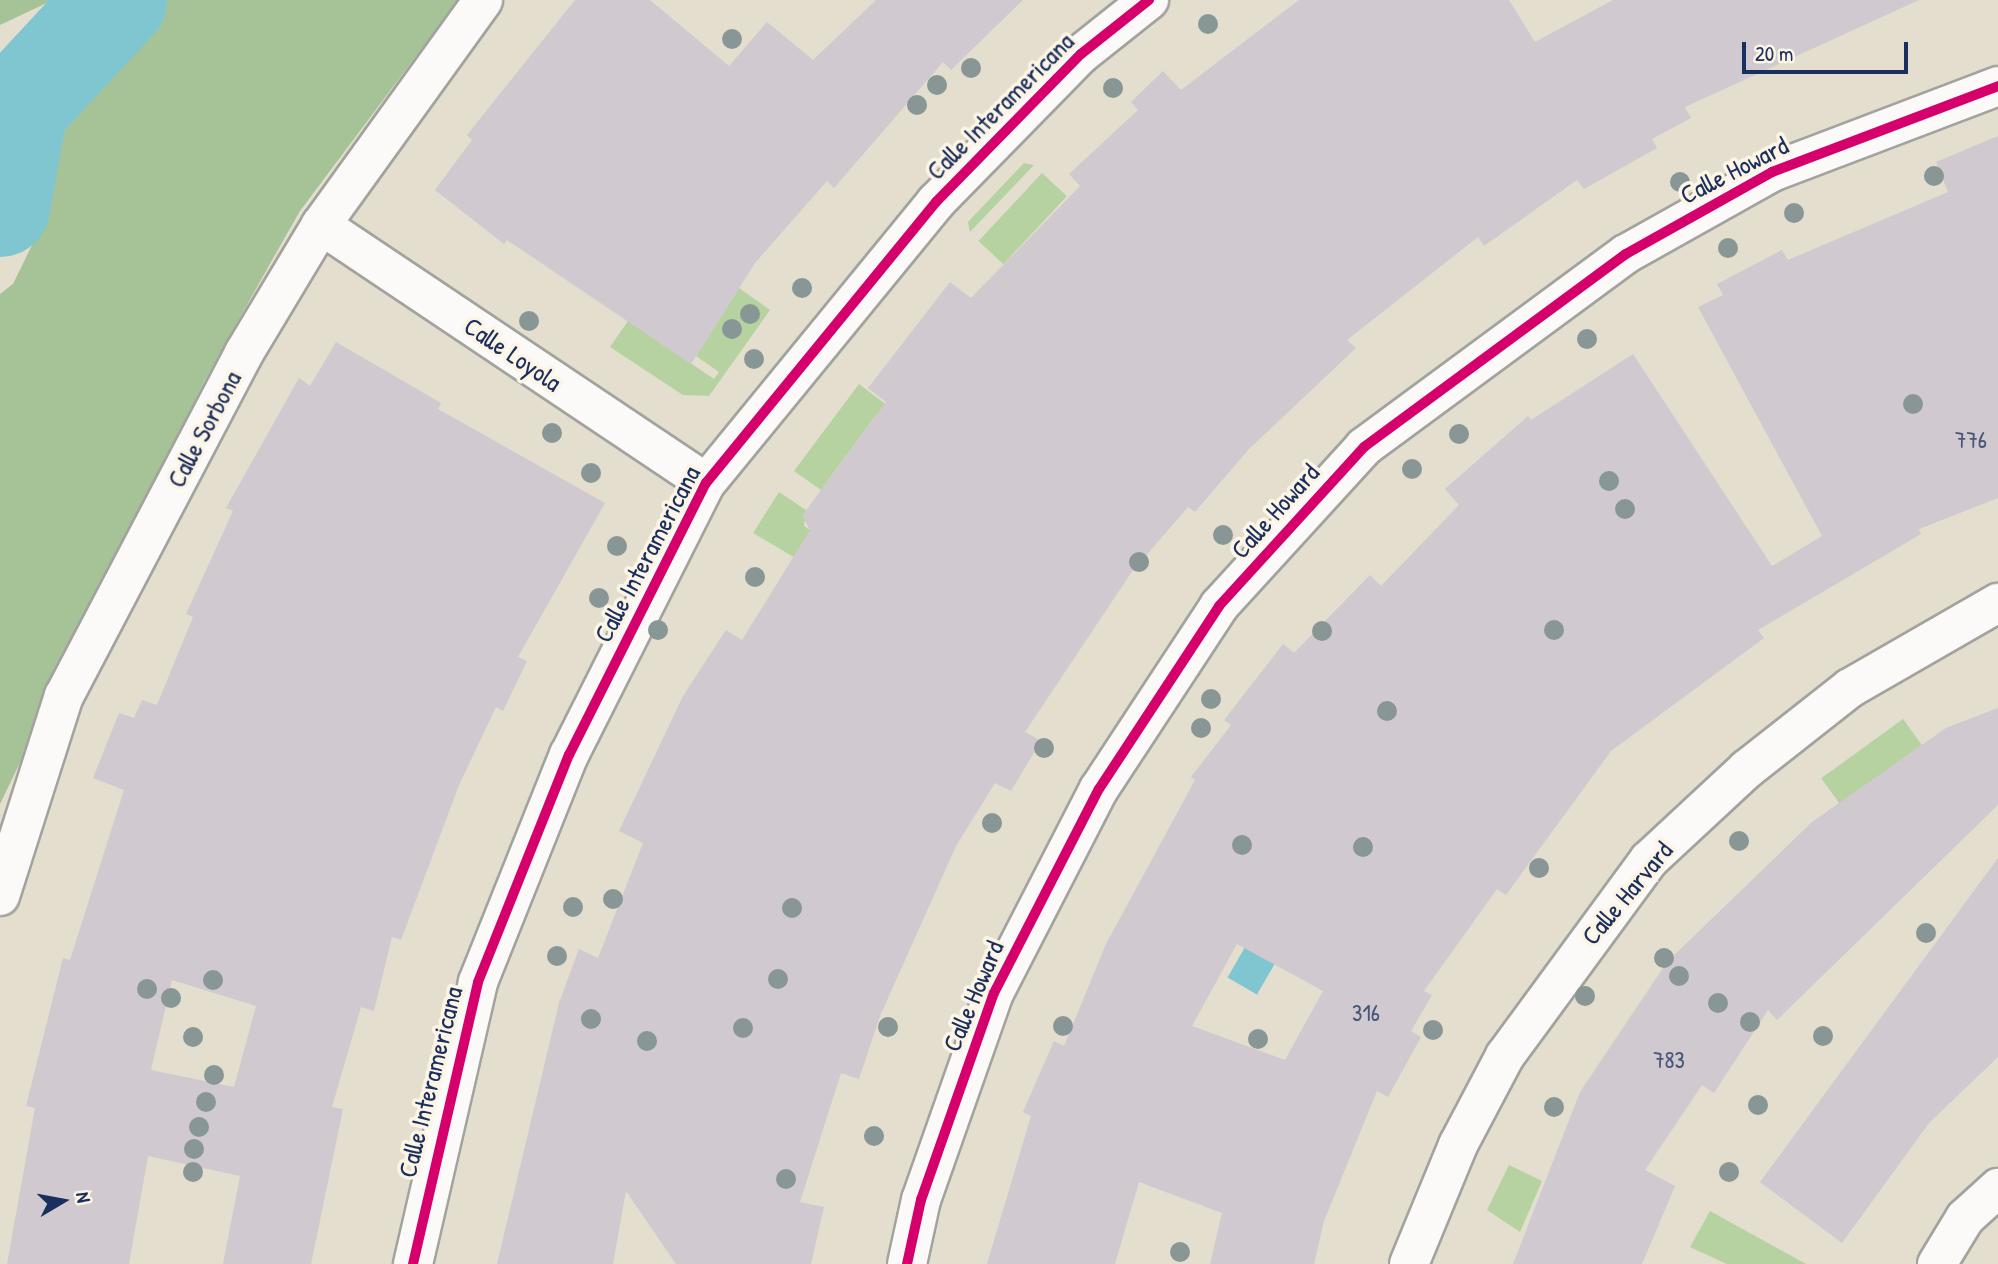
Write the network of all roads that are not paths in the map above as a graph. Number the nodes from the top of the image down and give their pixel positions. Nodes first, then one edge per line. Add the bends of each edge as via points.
1 (483, 0) edge
2 (1149, 0) edge
3 (1998, 86) edge
4 (321, 225) junction
5 (706, 483) junction
6 (1998, 603) edge
7 (0, 896) edge
8 (1998, 1188) edge
9 (413, 1264) edge
10 (907, 1264) edge
11 (1409, 1264) edge
12 (1937, 1264) edge

1 - 4 street, Calle Sorbona
2 - 5 street, Calle Interamericana via 1081,54 936,202
3 - 10 street, Calle Howard via 1772,172 1626,254 1364,447 1219,606 1099,789 994,993 921,1200
4 - 5 street, Calle Loyola
4 - 7 street, Calle Sorbona via 244,353 64,696
5 - 9 street, Calle Interamericana via 569,755 478,982
6 - 11 street, Calle Harvard via 1850,688 1747,769 1648,860 1505,1056 1458,1145
8 - 12 street via 1965,1219

